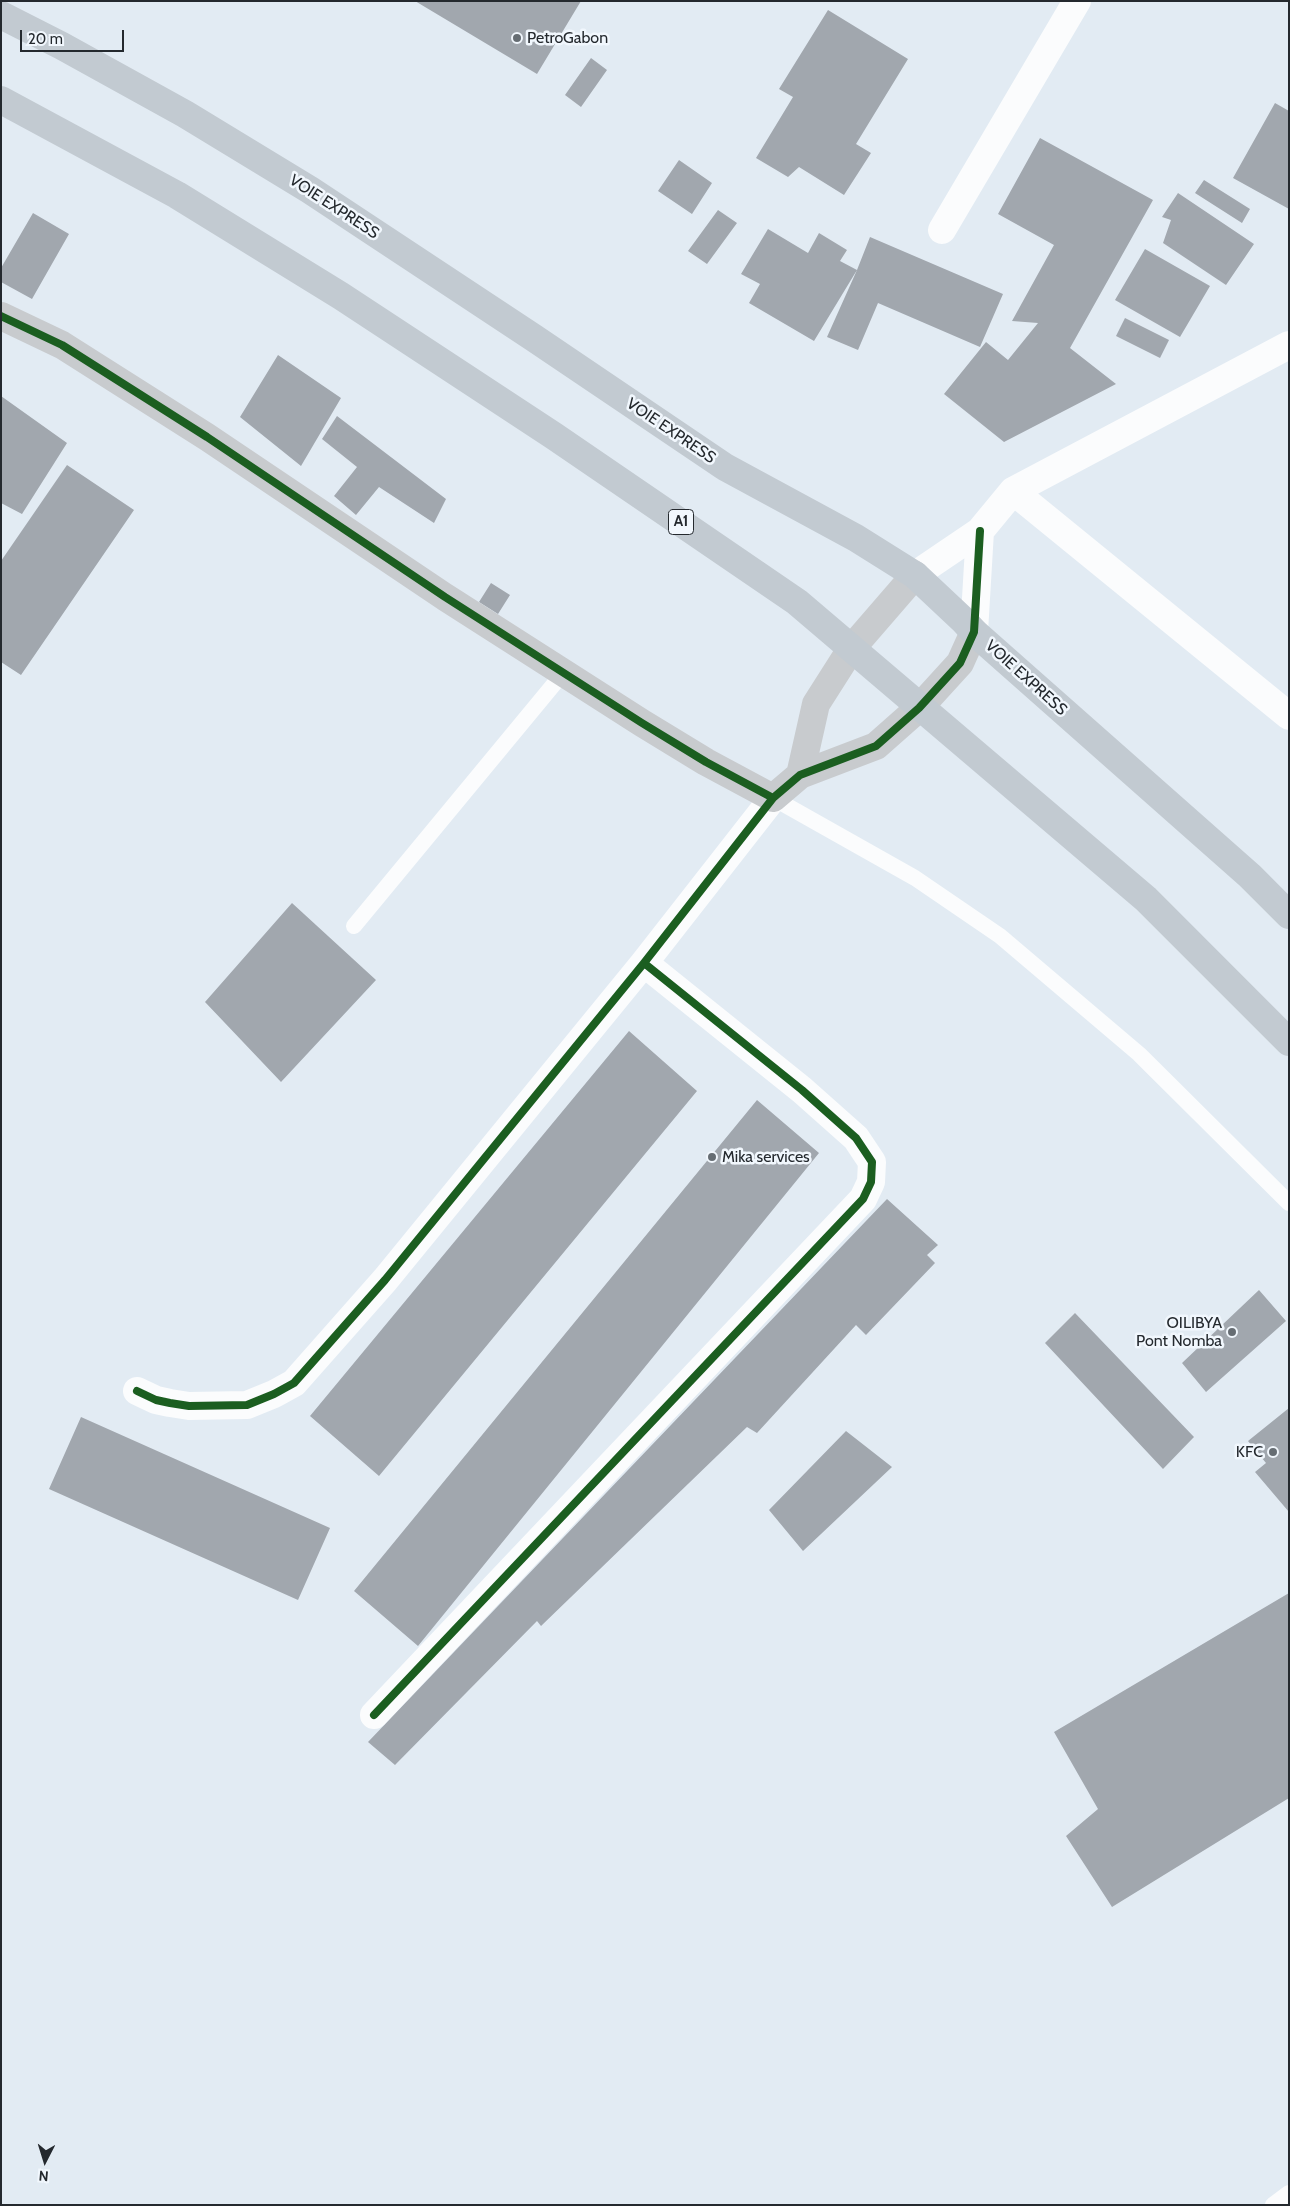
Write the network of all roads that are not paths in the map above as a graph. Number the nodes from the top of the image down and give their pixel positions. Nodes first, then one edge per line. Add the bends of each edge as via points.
1 (1077, 1) edge
2 (1, 15) edge
3 (1, 100) edge
4 (942, 230) dead end
5 (1, 316) edge
6 (1289, 345) edge
7 (1013, 491) junction
8 (980, 531) junction
9 (915, 575) junction
10 (974, 632) junction
11 (851, 649) junction
12 (564, 672) junction
13 (919, 708) junction
14 (1289, 716) edge
15 (800, 775) junction
16 (773, 798) junction
17 (1289, 915) edge
18 (354, 926) dead end
19 (644, 963) junction
20 (1289, 1042) edge
21 (1289, 1203) edge
22 (137, 1391) dead end
23 (374, 1715) dead end
24 (1289, 2193) edge
25 (1273, 2205) edge

1 - 4 street
2 - 9 highway, VOIE EXPRESS via 185,114 310,190 725,467 856,538
3 - 11 highway, A1 via 177,195 443,362 797,602
5 - 12 street via 86,361
6 - 7 street
7 - 8 street
7 - 14 street
8 - 9 street
8 - 10 street
9 - 10 highway, VOIE EXPRESS
9 - 11 street
10 - 13 street via 960,663
10 - 17 highway, VOIE EXPRESS via 1250,876
11 - 13 highway, A1
11 - 15 street via 816,704
12 - 16 street via 706,762
12 - 18 lane
13 - 15 street via 876,746
13 - 20 highway, A1 via 1146,899
15 - 16 street
16 - 19 street
16 - 21 lane via 915,878 1000,936 1139,1054
19 - 22 street via 385,1280 294,1383 247,1405 189,1406 156,1400
19 - 23 street via 802,1090 856,1138 872,1162 871,1182 863,1199
24 - 25 lane

